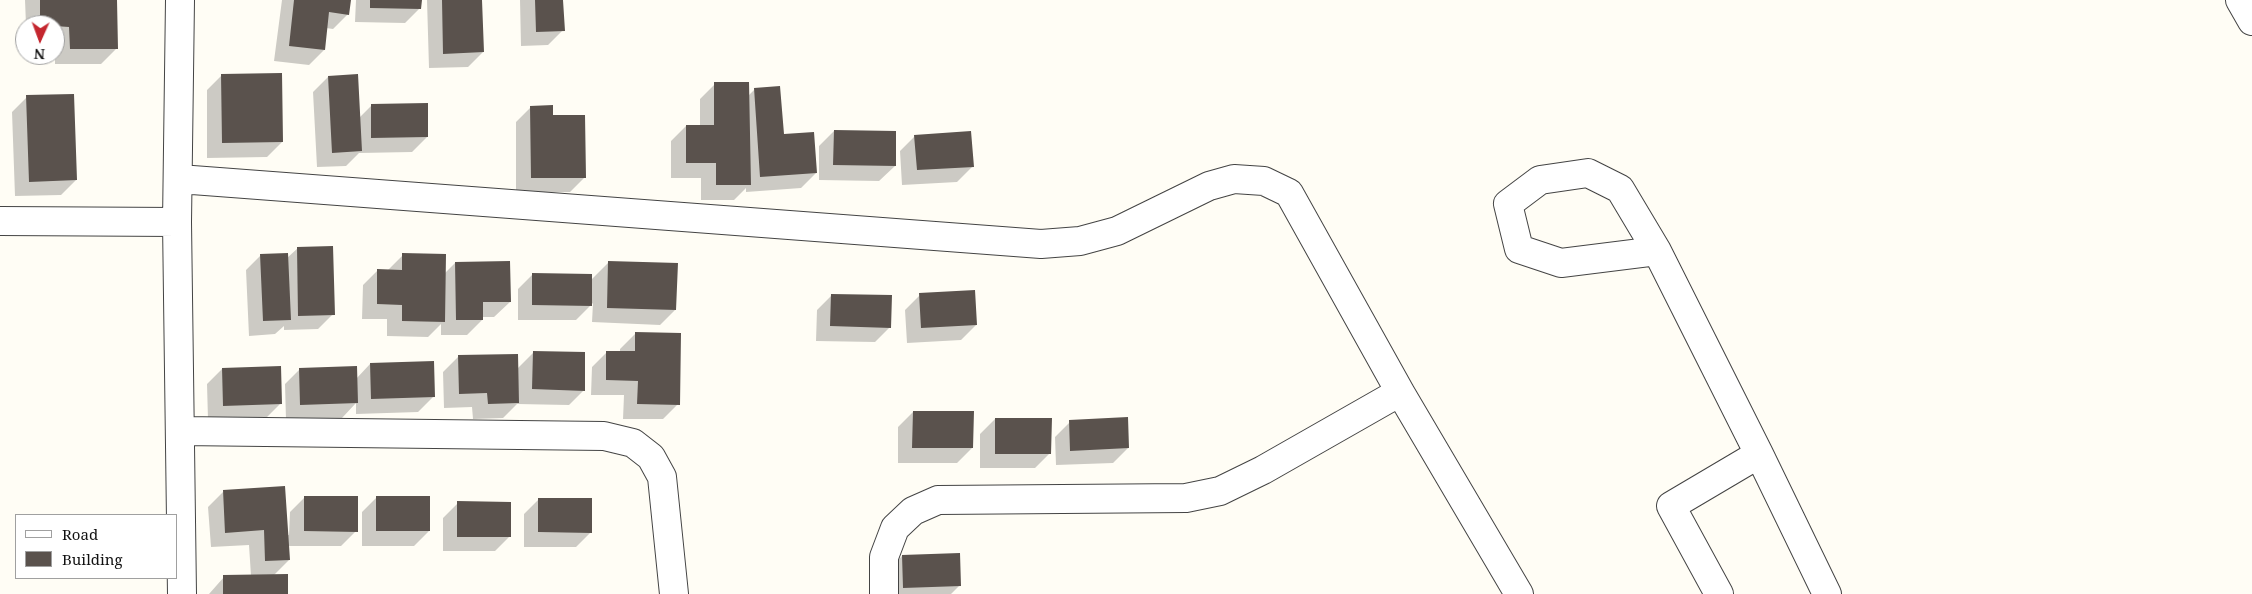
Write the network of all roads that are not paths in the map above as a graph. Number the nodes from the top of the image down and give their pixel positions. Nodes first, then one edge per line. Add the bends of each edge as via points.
1 (180, 0) edge
2 (2240, 0) edge
3 (2252, 20) edge
4 (179, 179) junction
5 (0, 221) edge
6 (177, 222) junction
7 (1656, 251) junction
8 (1400, 392) junction
9 (181, 431) junction
10 (1759, 454) junction
11 (182, 594) edge
12 (674, 594) edge
13 (884, 594) edge
14 (1519, 594) edge
15 (1719, 594) edge
16 (1827, 594) edge

1 - 4 street
2 - 3 street
4 - 6 street
4 - 8 street via 1041,244 1080,241 1117,231 1209,186 1234,179 1264,181 1289,193
5 - 6 street
6 - 9 street
7 - 7 street via 1561,264 1520,249 1508,204 1540,180 1588,173 1620,189
7 - 10 street
8 - 13 street via 1220,491 1186,498 938,500 913,511 895,528 884,557
8 - 14 street
9 - 11 street
9 - 12 street via 604,436 633,443 652,457 662,477
10 - 15 street via 1671,506
10 - 16 street

